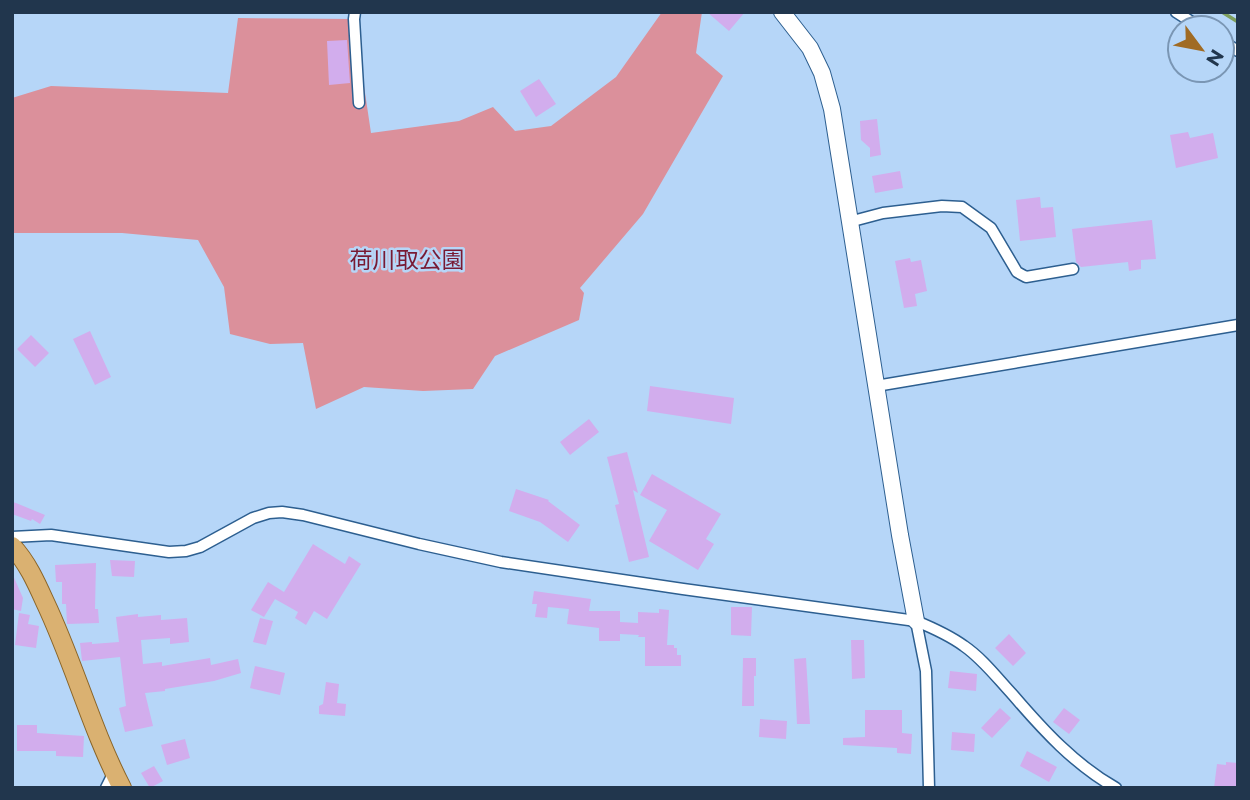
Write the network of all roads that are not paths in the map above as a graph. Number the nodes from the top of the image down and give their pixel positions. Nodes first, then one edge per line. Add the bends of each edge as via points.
1 (355, 12) edge
2 (782, 12) edge
3 (359, 103) dead end
4 (849, 222) junction
5 (1073, 269) dead end
6 (1238, 326) edge
7 (876, 386) junction
8 (12, 537) edge
9 (12, 546) edge
10 (916, 621) junction
11 (114, 783) edge
12 (929, 788) edge
13 (1116, 788) edge

1 - 3 street
2 - 4 street via 810,48 822,74 832,109
4 - 5 street via 883,213 962,207 991,228 1017,272 1026,277
4 - 7 street
6 - 7 street
7 - 10 street
8 - 10 street via 51,535 186,551 254,518 282,512 501,562
9 - 11 main road via 54,619
10 - 12 street via 926,671
10 - 13 street via 965,646 1046,732

